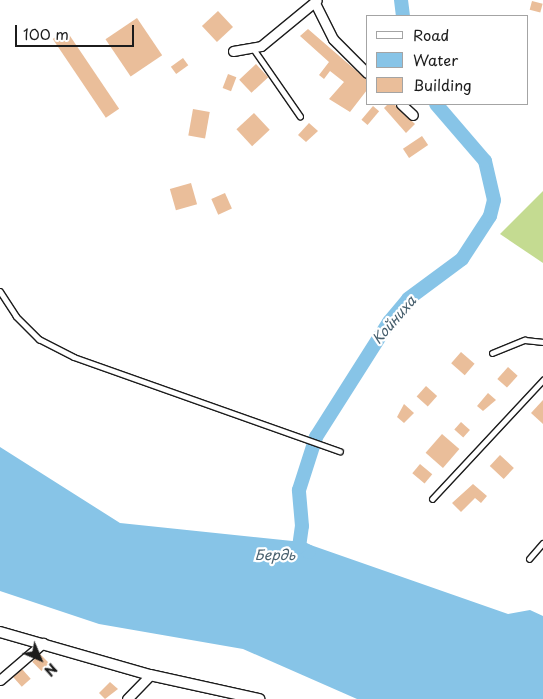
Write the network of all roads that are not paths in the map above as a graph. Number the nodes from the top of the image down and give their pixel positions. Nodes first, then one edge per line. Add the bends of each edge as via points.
1 (316, 1) edge
2 (253, 48) junction
3 (233, 50) dead end
4 (366, 71) edge
5 (402, 105) edge
6 (414, 115) dead end
7 (300, 116) dead end
8 (0, 291) edge
9 (543, 342) edge
10 (492, 353) dead end
11 (543, 380) edge
12 (340, 451) dead end
13 (432, 499) dead end
14 (543, 543) edge
15 (529, 560) dead end
16 (0, 632) edge
17 (44, 643) junction
18 (150, 675) junction
19 (0, 680) edge
20 (127, 699) edge
21 (259, 699) edge

1 - 2 street via 284,30
1 - 4 street via 333,39
2 - 3 street
2 - 7 lane
5 - 6 street
8 - 12 lane via 16,316 39,339 74,357
9 - 10 lane via 525,340
11 - 13 lane
14 - 15 lane
16 - 17 street
17 - 18 street
17 - 19 street
18 - 20 street
18 - 21 street

